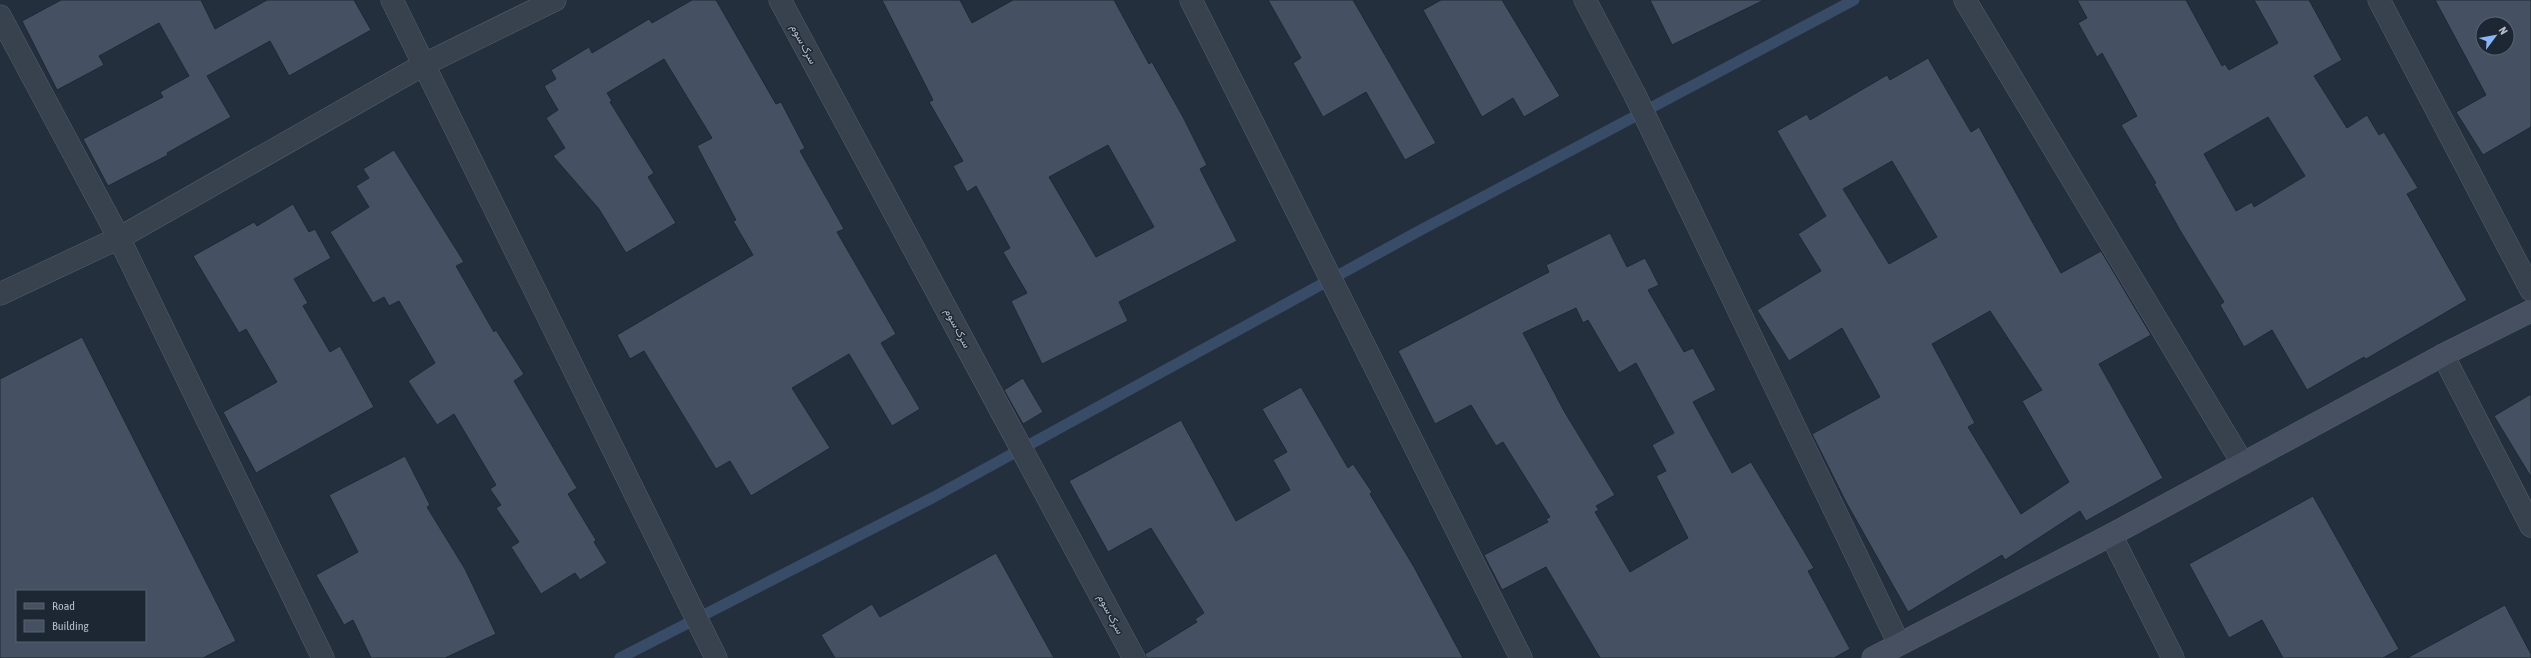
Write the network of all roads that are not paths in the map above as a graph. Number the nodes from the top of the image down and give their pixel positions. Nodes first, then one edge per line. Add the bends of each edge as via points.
1 (392, 0) edge
2 (555, 0) edge
3 (780, 0) edge
4 (1191, 0) edge
5 (1585, 0) edge
6 (1965, 0) edge
7 (2379, 0) edge
8 (0, 16) edge
9 (423, 65) junction
10 (119, 238) junction
11 (2531, 290) edge
12 (0, 294) edge
13 (2531, 311) edge
14 (2443, 355) junction
15 (2243, 464) junction
16 (2531, 526) edge
17 (2110, 535) junction
18 (1899, 644) junction
19 (323, 658) edge
20 (716, 658) edge
21 (1134, 658) edge
22 (1521, 658) edge
23 (1873, 658) edge
24 (2173, 658) edge

1 - 9 street
2 - 9 street
3 - 21 street, سرک سوم
4 - 22 street
5 - 18 street via 1634,93
6 - 15 street
7 - 11 street
8 - 10 street
9 - 10 street
9 - 20 street
10 - 12 street
10 - 19 street
13 - 14 main road
14 - 15 main road
14 - 16 street
15 - 17 main road
17 - 18 main road
17 - 24 street
18 - 23 main road

